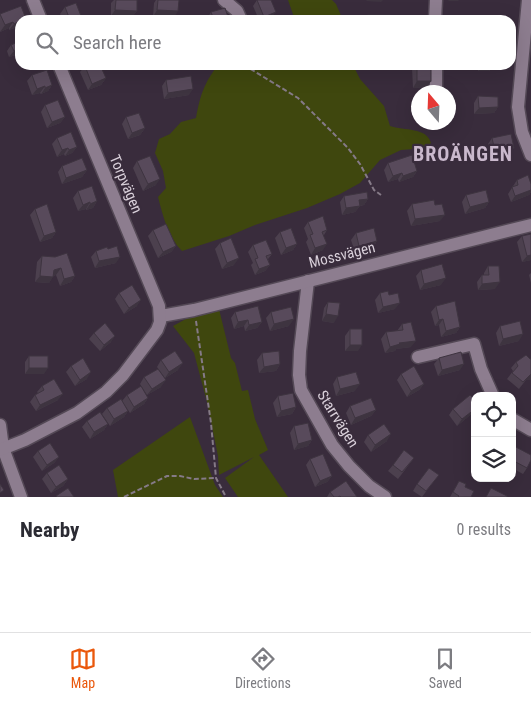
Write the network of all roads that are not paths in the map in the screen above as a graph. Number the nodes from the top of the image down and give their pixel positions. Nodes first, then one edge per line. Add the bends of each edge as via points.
1 (33, 0) edge
2 (224, 0) edge
3 (436, 0) edge
4 (528, 0) edge
5 (39, 15) edge
6 (239, 15) edge
7 (435, 15) edge
8 (61, 70) edge
9 (436, 70) edge
10 (436, 85) edge
11 (531, 155) edge
12 (531, 225) edge
13 (308, 281) junction
14 (160, 316) junction
15 (418, 357) dead end
16 (492, 392) edge
17 (516, 421) edge
18 (0, 425) edge
19 (531, 430) edge
20 (2, 449) edge
21 (21, 497) edge
22 (385, 497) edge

1 - 5 street
2 - 6 street
3 - 7 street
4 - 11 street via 518,107 522,132
8 - 14 street, Torpvägen via 159,306
9 - 10 street
12 - 13 street, Mossvägen
13 - 14 street, Mossvägen
13 - 22 street, Starrvägen via 300,351 301,390 332,445 363,480
14 - 20 street via 157,330 106,392 78,413
15 - 16 street via 474,344
17 - 19 street
18 - 20 street
20 - 21 street

